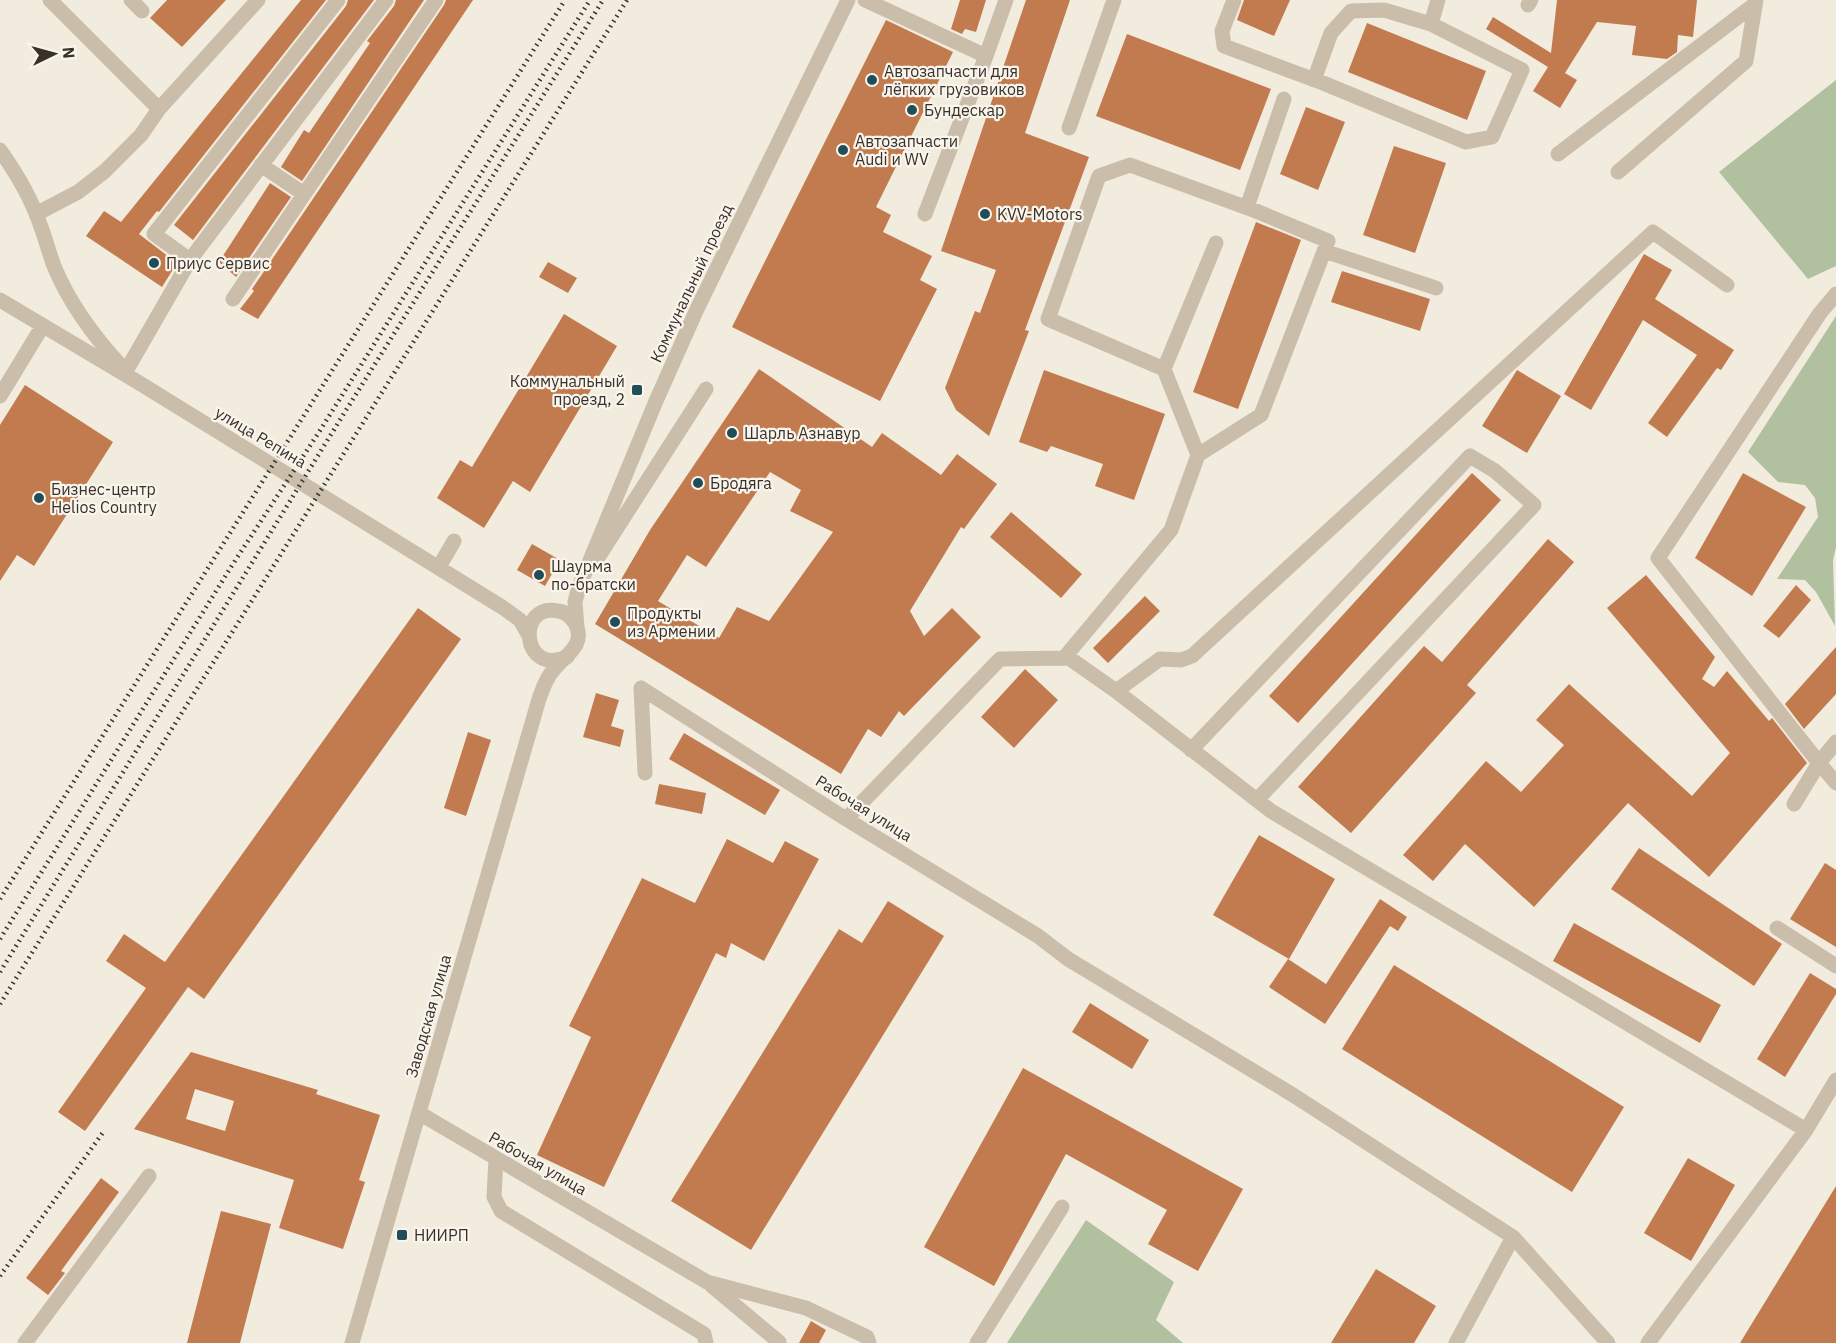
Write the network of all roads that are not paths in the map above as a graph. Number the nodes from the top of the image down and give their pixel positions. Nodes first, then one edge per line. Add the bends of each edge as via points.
1 (50, 0) edge
2 (258, 0) edge
3 (338, 0) edge
4 (386, 0) edge
5 (436, 0) edge
6 (848, 0) edge
7 (865, 0) edge
8 (1006, 0) edge
9 (1114, 0) edge
10 (1234, 0) edge
11 (1438, 0) edge
12 (1756, 2) edge
13 (1431, 24) junction
14 (986, 56) junction
15 (1314, 80) junction
16 (1284, 99) dead end
17 (159, 109) junction
18 (1069, 128) dead end
19 (0, 150) edge
20 (1558, 154) dead end
21 (261, 165) junction
22 (1618, 172) dead end
23 (304, 194) junction
24 (1247, 207) junction
25 (36, 214) junction
26 (926, 214) dead end
27 (1216, 243) dead end
28 (1324, 250) junction
29 (190, 260) junction
30 (1727, 285) dead end
31 (1436, 288) dead end
32 (1836, 294) edge
33 (233, 299) dead end
34 (0, 300) edge
35 (42, 327) junction
36 (1164, 369) junction
37 (126, 371) junction
38 (141, 384) junction
39 (706, 389) dead end
40 (0, 396) edge
41 (1198, 455) junction
42 (454, 541) dead end
43 (439, 567) junction
44 (586, 569) junction
45 (579, 587) junction
46 (502, 607) junction
47 (544, 612) junction
48 (578, 629) junction
49 (530, 641) junction
50 (567, 657) junction
51 (1064, 658) junction
52 (1116, 691) junction
53 (539, 699) junction
54 (1836, 742) edge
55 (1191, 750) junction
56 (1819, 763) junction
57 (645, 773) dead end
58 (1836, 783) edge
59 (1257, 800) junction
60 (1794, 804) dead end
61 (846, 819) junction
62 (1777, 928) dead end
63 (1836, 966) edge
64 (1836, 1080) edge
65 (419, 1113) junction
66 (1806, 1130) junction
67 (496, 1159) junction
68 (149, 1176) dead end
69 (1062, 1207) dead end
70 (1513, 1237) junction
71 (707, 1282) junction
72 (779, 1342) edge
73 (25, 1343) edge
74 (352, 1343) edge
75 (706, 1343) edge
76 (869, 1343) edge
77 (976, 1343) edge
78 (1456, 1343) edge
79 (1608, 1343) edge
80 (1648, 1343) edge

1 - 17 street
2 - 17 street
3 - 29 street via 154,234
4 - 21 street
5 - 23 street
6 - 44 street, Коммунальный проезд via 698,309
7 - 14 street
8 - 14 street
9 - 18 street
10 - 15 street via 1222,31 1224,46
11 - 13 street
12 - 20 street
12 - 22 street via 1746,61
13 - 15 street via 1384,10 1351,11 1331,33
13 - 15 street via 1522,70 1492,137 1466,142
14 - 26 street
16 - 24 street
17 - 25 street via 141,135 105,171 78,192
19 - 25 street
21 - 23 street
21 - 29 street
23 - 33 street
24 - 28 street via 1328,241
24 - 36 street via 1130,165 1099,177 1048,319
25 - 37 street via 54,267 80,316
27 - 36 street
28 - 31 street
28 - 41 street via 1261,415
29 - 37 street
30 - 52 street via 1653,232 1205,645 1181,660 1160,659
32 - 56 street via 1658,558
34 - 35 street, улица Репина
35 - 38 street, улица Репина
35 - 40 street
36 - 41 street
37 - 38 street
38 - 43 street, улица Репина
39 - 44 street via 598,558
41 - 51 street via 1171,530
42 - 43 street
43 - 46 street, улица Репина
44 - 45 street, Коммунальный проезд
45 - 47 street, Коммунальный проезд via 569,599
45 - 48 street, Коммунальный проезд via 575,602
46 - 47 street, улица Репина via 520,613
46 - 49 street, улица Репина via 520,620
47 - 48 street via 562,612
47 - 49 street via 530,626
48 - 50 street via 577,645
49 - 50 street via 537,655 552,660
49 - 53 street, Заводская улица via 541,670
50 - 53 street, Заводская улица via 555,667
51 - 52 street
51 - 61 street via 1000,659
52 - 55 street
53 - 65 street, Заводская улица
54 - 56 street
55 - 59 street
55 - 59 street via 1470,456 1495,471 1534,505
56 - 58 street
56 - 60 street
57 - 61 street, Рабочая улица via 640,688
59 - 66 street
61 - 70 street, Рабочая улица via 1293,1095
62 - 63 street
64 - 66 street
65 - 67 street, Рабочая улица
65 - 74 street, Заводская улица
66 - 80 street
67 - 71 street, Рабочая улица
67 - 75 street via 494,1197 501,1211 704,1334
68 - 73 street
69 - 77 street
70 - 78 street
70 - 79 street, Рабочая улица
71 - 72 street
71 - 76 street, Рабочая улица via 806,1308 867,1337

